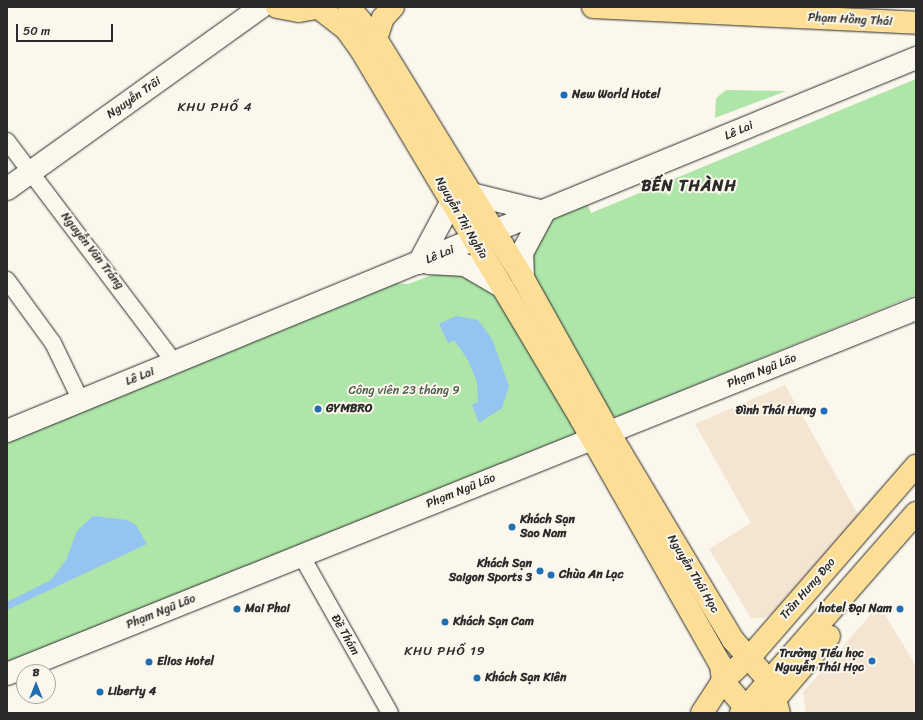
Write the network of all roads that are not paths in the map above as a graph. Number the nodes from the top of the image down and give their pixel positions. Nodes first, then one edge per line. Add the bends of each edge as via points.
1 (261, 7) edge
2 (277, 7) edge
3 (349, 7) edge
4 (393, 7) edge
5 (593, 7) edge
6 (830, 7) edge
7 (320, 8) edge
8 (916, 11) edge
9 (772, 12) edge
10 (916, 24) edge
11 (376, 39) junction
12 (916, 58) edge
13 (7, 141) edge
14 (30, 172) junction
15 (7, 189) edge
16 (462, 198) junction
17 (544, 212) junction
18 (495, 232) junction
19 (475, 241) junction
20 (419, 263) junction
21 (523, 278) junction
22 (7, 280) edge
23 (501, 286) junction
24 (915, 311) edge
25 (175, 363) junction
26 (81, 401) junction
27 (7, 431) edge
28 (600, 436) junction
29 (913, 481) edge
30 (916, 514) edge
31 (916, 536) edge
32 (301, 555) junction
33 (850, 577) junction
34 (808, 625) junction
35 (7, 674) edge
36 (752, 690) edge
37 (710, 710) edge
38 (390, 713) edge
39 (689, 713) edge

1 - 14 main road, Nguyễn Trãi
2 - 7 main road via 299,11
3 - 11 main road, Nguyễn Thị Nghĩa
4 - 11 main road via 383,18
5 - 9 main road, Phạm Hồng Thái
6 - 8 main road, Phạm Hồng Thái
7 - 16 main road, Nguyễn Thị Nghĩa via 346,29
9 - 10 main road, Phạm Hồng Thái
11 - 16 main road, Nguyễn Thị Nghĩa
12 - 17 main road, Lê Lai
13 - 14 street, Nguyễn Văn Tráng
14 - 15 main road, Nguyễn Trãi
14 - 25 street, Nguyễn Văn Tráng
16 - 17 main road
16 - 18 main road, Nguyễn Thị Nghĩa
16 - 19 main road, Nguyễn Thị Nghĩa
16 - 20 main road
17 - 18 main road, Lê Lai
17 - 21 main road via 522,253
18 - 19 main road, Lê Lai
18 - 21 main road, Nguyễn Thị Nghĩa
19 - 20 main road, Lê Lai
19 - 23 main road, Nguyễn Thị Nghĩa
20 - 23 main road via 465,265
20 - 25 main road, Lê Lai
21 - 28 main road, Nguyễn Thị Nghĩa
22 - 26 street via 53,343
23 - 28 main road, Nguyễn Thị Nghĩa
24 - 28 main road, Phạm Ngũ Lão
25 - 26 main road, Lê Lai
26 - 27 main road, Lê Lai
28 - 32 main road, Phạm Ngũ Lão
28 - 36 main road, Nguyễn Thái Học
28 - 36 main road, Nguyễn Thái Học via 721,665
29 - 33 main road, Trần Hưng Đạo
30 - 33 main road, Trần Hưng Đạo
31 - 33 main road, Trần Hưng Đạo
32 - 35 main road, Phạm Ngũ Lão
32 - 38 street, Ðề Thám
33 - 34 main road, Trần Hưng Đạo
33 - 34 main road, Trần Hưng Đạo
34 - 36 main road, Trần Hưng Đạo
34 - 36 main road, Trần Hưng Đạo via 765,639
36 - 37 main road, Trần Hưng Đạo
37 - 39 street

